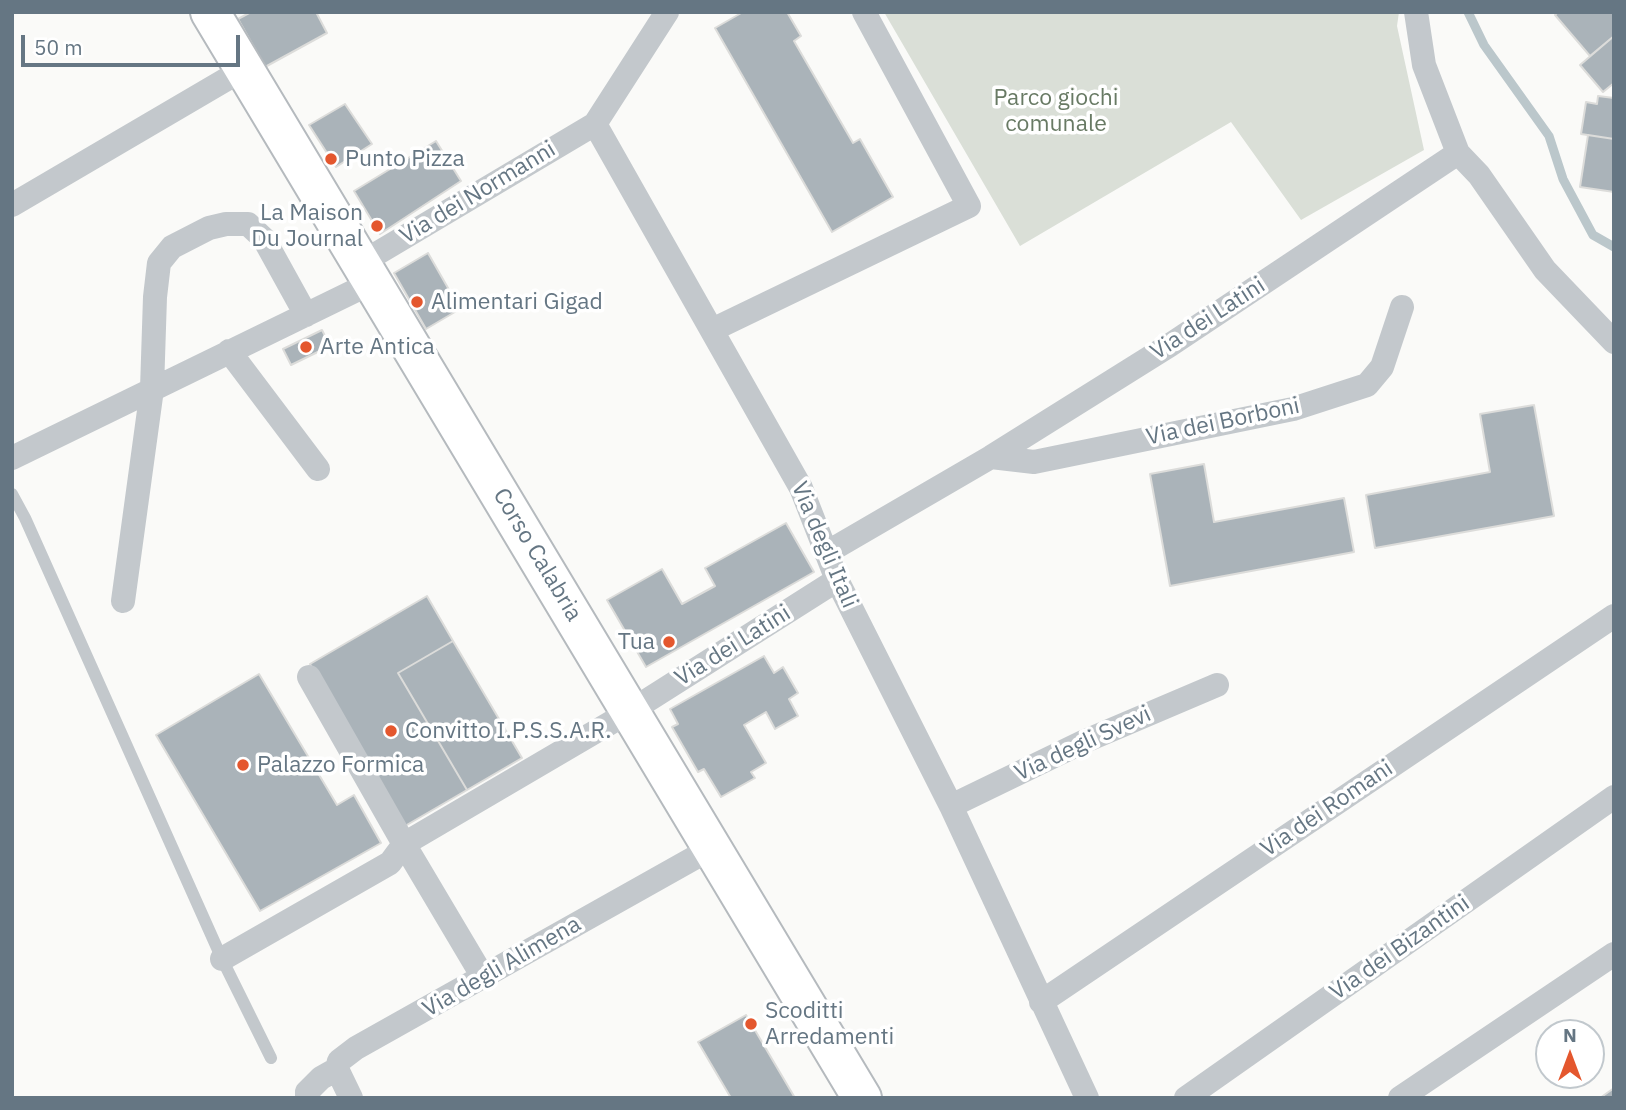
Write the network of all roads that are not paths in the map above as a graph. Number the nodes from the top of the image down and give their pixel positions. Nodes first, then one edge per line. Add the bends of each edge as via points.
1 (667, 12) edge
2 (864, 12) edge
3 (1416, 12) edge
4 (220, 16) edge
5 (244, 69) junction
6 (595, 124) junction
7 (1458, 153) junction
8 (12, 205) edge
9 (367, 272) junction
10 (1402, 307) dead end
11 (306, 315) junction
12 (712, 331) junction
13 (1614, 342) edge
14 (229, 351) junction
15 (152, 389) junction
16 (991, 457) junction
17 (12, 458) edge
18 (318, 469) dead end
19 (12, 494) edge
20 (826, 553) junction
21 (837, 580) junction
22 (123, 601) dead end
23 (1614, 616) edge
24 (309, 677) dead end
25 (1217, 685) dead end
26 (629, 712) junction
27 (1614, 797) edge
28 (951, 806) junction
29 (404, 845) junction
30 (712, 848) junction
31 (1614, 954) edge
32 (222, 960) junction
33 (483, 977) junction
34 (1041, 1002) junction
35 (271, 1059) dead end
36 (337, 1069) junction
37 (307, 1098) edge
38 (351, 1098) edge
39 (862, 1098) edge
40 (1087, 1098) edge
41 (1186, 1098) edge
42 (1400, 1098) edge

1 - 6 street
2 - 12 street via 969,206
3 - 7 street via 1424,65
4 - 5 main road, Corso Calabria
5 - 8 street
5 - 9 main road, Corso Calabria
6 - 9 street, Via dei Normanni
6 - 12 street, Via degli Itali
7 - 13 street via 1479,175 1545,270
7 - 16 street, Via dei Latini via 1170,345
9 - 11 street, Via dei Normanni
9 - 26 main road, Corso Calabria
10 - 16 street, Via dei Borboni via 1382,367 1367,385 1293,409 1034,461
11 - 14 street, Via dei Normanni
11 - 15 street via 264,239 248,224 209,228 172,247 159,263
12 - 20 street, Via degli Itali via 801,488
14 - 15 street, Via dei Normanni
14 - 18 street
15 - 17 street, Via dei Normanni
15 - 22 street
16 - 20 street, Via dei Latini
19 - 32 lane
20 - 21 street, Via degli Itali
21 - 26 street, Via dei Latini
21 - 28 street, Via degli Itali
23 - 34 street, Via dei Romani
24 - 29 street
25 - 28 street, Via degli Svevi via 1083,742
26 - 29 street, Via dei Latini
26 - 30 main road, Corso Calabria
27 - 41 street, Via dei Bizantini
28 - 34 street, Via degli Itali
29 - 32 street, Via dei Latini via 390,863
29 - 33 street
30 - 33 street, Via degli Alimena
30 - 39 main road, Corso Calabria
31 - 42 street
32 - 35 lane
33 - 36 street, Via degli Alimena via 356,1048 339,1061
34 - 40 street, Via degli Itali
36 - 37 street, Via degli Alimena via 321,1078
36 - 38 street

